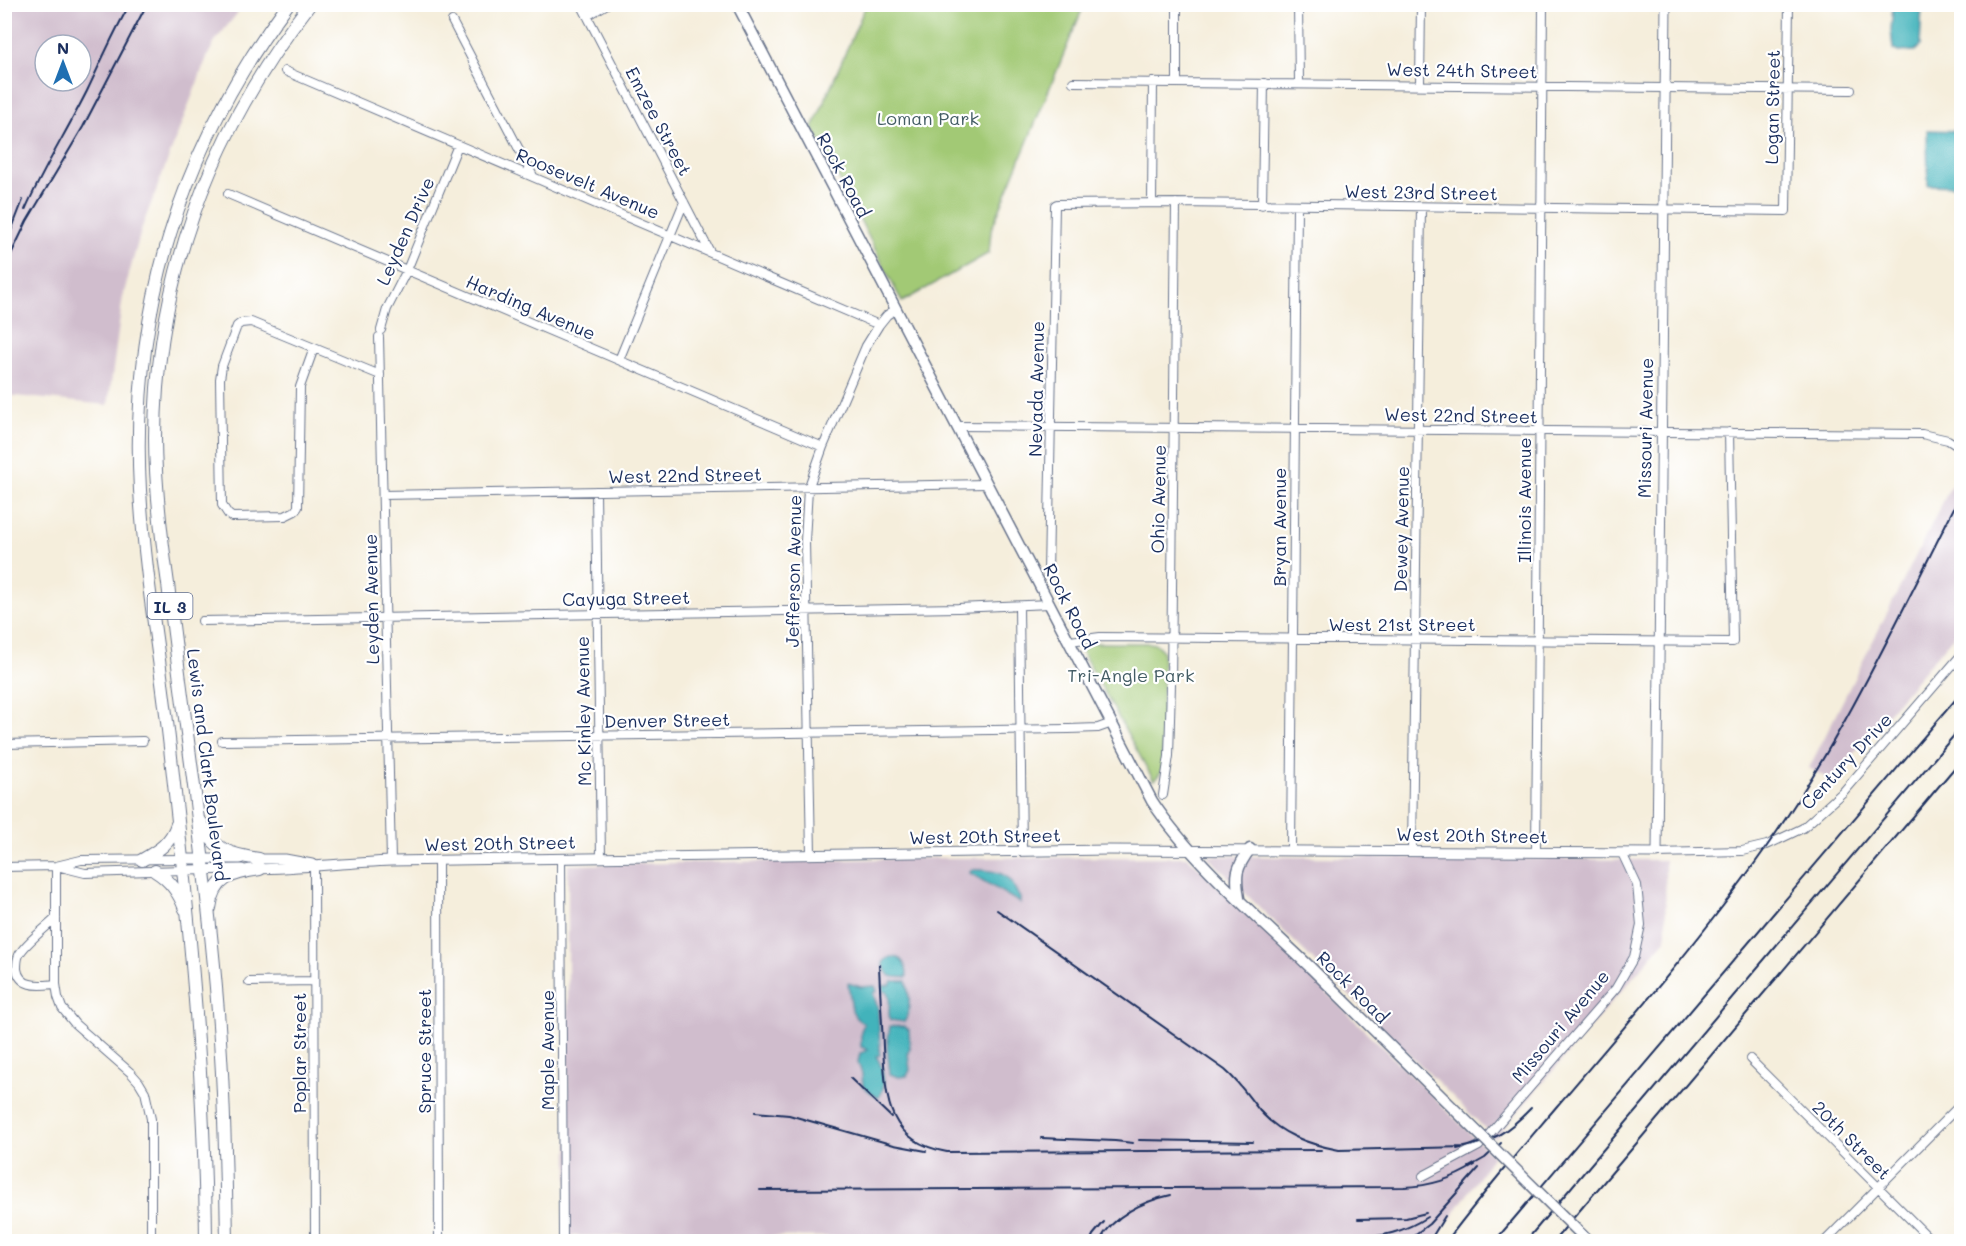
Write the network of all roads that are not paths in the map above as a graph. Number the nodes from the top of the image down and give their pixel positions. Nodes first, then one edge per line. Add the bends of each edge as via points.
1 (288, 4) edge
2 (310, 4) edge
3 (581, 4) edge
4 (607, 4) edge
5 (737, 4) edge
6 (1177, 4) edge
7 (1299, 4) edge
8 (1421, 4) edge
9 (1543, 4) edge
10 (1666, 4) edge
11 (1789, 4) edge
12 (587, 16) junction
13 (453, 21) dead end
14 (285, 71) dead end
15 (1073, 82) dead end
16 (1154, 82) junction
17 (1177, 82) junction
18 (1264, 83) junction
19 (1299, 83) junction
20 (1420, 84) junction
21 (1543, 87) junction
22 (1665, 88) junction
23 (1788, 90) junction
24 (1851, 90) dead end
25 (458, 145) junction
26 (533, 176) junction
27 (228, 194) dead end
28 (684, 202) junction
29 (1152, 203) junction
30 (1176, 203) junction
31 (1262, 205) junction
32 (1055, 206) joint
33 (1297, 206) junction
34 (1421, 207) junction
35 (1541, 209) junction
36 (1664, 210) junction
37 (1786, 211) joint
38 (671, 235) junction
39 (710, 252) junction
40 (407, 270) junction
41 (896, 309) junction
42 (879, 325) junction
43 (380, 333) joint
44 (314, 348) junction
45 (619, 360) junction
46 (380, 375) junction
47 (957, 426) junction
48 (1050, 426) junction
49 (1174, 427) junction
50 (1295, 428) junction
51 (1417, 429) junction
52 (1539, 430) junction
53 (1661, 431) junction
54 (1729, 432) junction
55 (823, 447) junction
56 (1962, 449) edge
57 (987, 484) junction
58 (808, 488) junction
59 (596, 492) junction
60 (383, 495) junction
61 (1048, 574) dead end
62 (1050, 604) junction
63 (1019, 606) junction
64 (807, 611) junction
65 (597, 614) junction
66 (386, 617) junction
67 (202, 621) dead end
68 (1171, 638) junction
69 (1294, 638) junction
70 (1414, 639) junction
71 (1070, 641) junction
72 (1538, 641) junction
73 (1660, 642) junction
74 (1962, 654) edge
75 (1112, 723) junction
76 (1021, 730) junction
77 (809, 733) junction
78 (599, 736) junction
79 (388, 739) junction
80 (143, 741) dead end
81 (222, 741) dead end
82 (4, 744) edge
83 (1163, 795) dead end
84 (197, 814) junction
85 (178, 820) junction
86 (1191, 849) junction
87 (1250, 849) junction
88 (1290, 849) junction
89 (1412, 850) junction
90 (1022, 851) junction
91 (1536, 852) junction
92 (1622, 853) junction
93 (1657, 853) junction
94 (811, 855) junction
95 (561, 858) junction
96 (601, 858) junction
97 (142, 860) junction
98 (438, 860) junction
99 (391, 861) junction
100 (260, 864) junction
101 (184, 865) junction
102 (203, 865) junction
103 (314, 865) junction
104 (56, 866) junction
105 (4, 867) edge
106 (155, 871) junction
107 (1239, 898) junction
108 (56, 918) junction
109 (209, 918) junction
110 (189, 920) junction
111 (314, 981) junction
112 (249, 982) dead end
113 (56, 984) junction
114 (1750, 1059) dead end
115 (1962, 1103) edge
116 (1423, 1176) dead end
117 (1878, 1187) junction
118 (151, 1242) edge
119 (206, 1242) edge
120 (227, 1242) edge
121 (315, 1242) edge
122 (439, 1242) edge
123 (563, 1242) edge
124 (1589, 1242) edge
125 (1824, 1242) edge
126 (1934, 1242) edge

1 - 85 highway, Lewis and Clark Boulevard / IL 3 via 230,92 198,156 162,258 145,345 139,406 140,491
2 - 84 highway, Lewis and Clark Boulevard / IL 3 via 251,89 206,179 183,248 162,346 156,404 156,479
3 - 12 street, Emzee Street
4 - 12 street
5 - 41 main road, Rock Road
6 - 17 street
7 - 19 street
8 - 20 street
9 - 21 street, Illinois Avenue
10 - 22 street, Missouri Avenue
11 - 23 street, Logan Street
12 - 28 street, Emzee Street
13 - 26 street
14 - 25 street, Roosevelt Avenue
15 - 16 street, West 24th Street
16 - 17 street, West 24th Street
16 - 29 street
17 - 18 street, West 24th Street
18 - 19 street, West 24th Street
18 - 31 street
19 - 20 street, West 24th Street
20 - 21 street, West 24th Street
21 - 22 street, West 24th Street
21 - 35 street, Illinois Avenue
22 - 23 street, West 24th Street
22 - 36 street, Missouri Avenue
23 - 24 street, West 24th Street
23 - 37 street, Logan Street
25 - 26 street, Roosevelt Avenue
25 - 40 street, Leyden Drive
26 - 38 street, Roosevelt Avenue
27 - 40 street, Harding Avenue
28 - 38 street
28 - 39 street, Emzee Street
29 - 30 street, West 23rd Street
29 - 32 street, West 23rd Street
30 - 31 street, West 23rd Street
30 - 49 street, Ohio Avenue
31 - 33 street, West 23rd Street
32 - 48 street, Nevada Avenue
33 - 34 street, West 23rd Street
33 - 50 street, Bryan Avenue
34 - 35 street, West 23rd Street
34 - 51 street, Dewey Avenue
35 - 36 street, West 23rd Street
35 - 52 street, Illinois Avenue
36 - 37 street, West 23rd Street
36 - 53 street, Missouri Avenue
38 - 39 street, Roosevelt Avenue
38 - 45 street
39 - 42 street, Roosevelt Avenue
40 - 43 street, Leyden Drive
40 - 45 street, Harding Avenue
41 - 42 street, Jefferson Avenue
41 - 47 main road, Rock Road
42 - 55 street, Jefferson Avenue via 850,380
43 - 46 street, Leyden Avenue
44 - 44 street via 251,322 241,322 234,329 220,379 222,505 232,517 285,516 298,507 300,387
44 - 46 street
45 - 55 street, Harding Avenue
46 - 60 street, Leyden Avenue
47 - 48 street, West 22nd Street
47 - 57 main road, Rock Road
48 - 49 street, West 22nd Street
48 - 61 street, Nevada Avenue
49 - 50 street, West 22nd Street
49 - 68 street, Ohio Avenue
50 - 51 street, West 22nd Street
50 - 69 street, Bryan Avenue
51 - 52 street, West 22nd Street
51 - 70 street, Dewey Avenue
52 - 53 street, West 22nd Street
52 - 72 street, Illinois Avenue
53 - 54 street, West 22nd Street
53 - 73 street, Missouri Avenue
54 - 56 street, West 22nd Street via 1922,434 1948,440
54 - 73 street, West 21st Street via 1733,642
55 - 58 street, Jefferson Avenue
57 - 58 street, West 22nd Street
57 - 62 main road, Rock Road
58 - 59 street, West 22nd Street
58 - 64 street, Jefferson Avenue
59 - 60 street, West 22nd Street
59 - 65 street, Mc Kinley Avenue
60 - 66 street, Leyden Avenue
62 - 63 street, Cayuga Street
62 - 71 main road, Rock Road
63 - 64 street, Cayuga Street
63 - 76 street
64 - 65 street, Cayuga Street
64 - 77 street, Jefferson Avenue
65 - 66 street, Cayuga Street
65 - 78 street, Mc Kinley Avenue
66 - 67 street, Cayuga Street
66 - 79 street, Leyden Avenue
68 - 69 street, West 21st Street
68 - 71 street, West 21st Street
68 - 83 street, Ohio Avenue via 1169,756
69 - 70 street, West 21st Street
69 - 88 street, Bryan Avenue
70 - 72 street, West 21st Street
70 - 89 street, Dewey Avenue
71 - 75 main road, Rock Road
72 - 73 street, West 21st Street
72 - 91 street, Illinois Avenue
73 - 93 street, Missouri Avenue
74 - 93 street, Century Drive via 1843,792 1803,828 1767,845 1742,851
75 - 76 street, Denver Street via 1098,728
75 - 86 main road, Rock Road via 1152,801
76 - 77 street, Denver Street
76 - 90 street
77 - 78 street, Denver Street
77 - 94 street, Jefferson Avenue
78 - 79 street, Denver Street
78 - 96 street, Mc Kinley Avenue
79 - 81 street, Denver Street
79 - 99 street, Leyden Avenue
80 - 82 street
84 - 100 highway via 218,847
84 - 102 highway, Lewis and Clark Boulevard / IL 3
85 - 97 highway via 164,847
85 - 101 highway, Lewis and Clark Boulevard / IL 3
86 - 87 street, West 20th Street
86 - 90 street, West 20th Street
86 - 107 main road, Rock Road
87 - 88 street, West 20th Street
87 - 107 main road via 1236,872
88 - 89 street, West 20th Street
89 - 91 street, West 20th Street
90 - 94 street, West 20th Street
91 - 92 street, West 20th Street
92 - 93 street, West 20th Street
92 - 116 street, Missouri Avenue via 1637,885 1641,925 1634,957 1616,988 1479,1146
94 - 96 street, West 20th Street
95 - 96 street, West 20th Street
95 - 98 street, West 20th Street
95 - 123 street, Maple Avenue
97 - 101 street, West 20th Street
97 - 104 street, West 20th Street via 81,860
98 - 99 street, West 20th Street
98 - 122 street, Spruce Street
99 - 103 street, West 20th Street
100 - 102 street, West 20th Street
100 - 103 street, West 20th Street via 285,860
100 - 109 highway via 219,884
101 - 102 street, West 20th Street
101 - 106 street, West 20th Street
101 - 110 highway, Lewis and Clark Boulevard / IL 3
102 - 109 highway, Lewis and Clark Boulevard / IL 3
103 - 111 street, Poplar Street
104 - 105 street, West 20th Street
104 - 106 street, West 20th Street via 85,873
104 - 108 street
106 - 110 highway via 177,892
107 - 124 main road, Rock Road, bridge
108 - 113 street
108 - 113 street via 21,952 17,967 25,982
109 - 120 highway, Lewis and Clark Boulevard / IL 3 via 221,1054
110 - 119 highway, Lewis and Clark Boulevard / IL 3 via 201,1068
111 - 112 street
111 - 121 street, Poplar Street
113 - 118 street via 68,1016 131,1073 145,1092 152,1119
114 - 117 street, 20th Street
115 - 117 street
117 - 125 street
117 - 126 street, 20th Street

